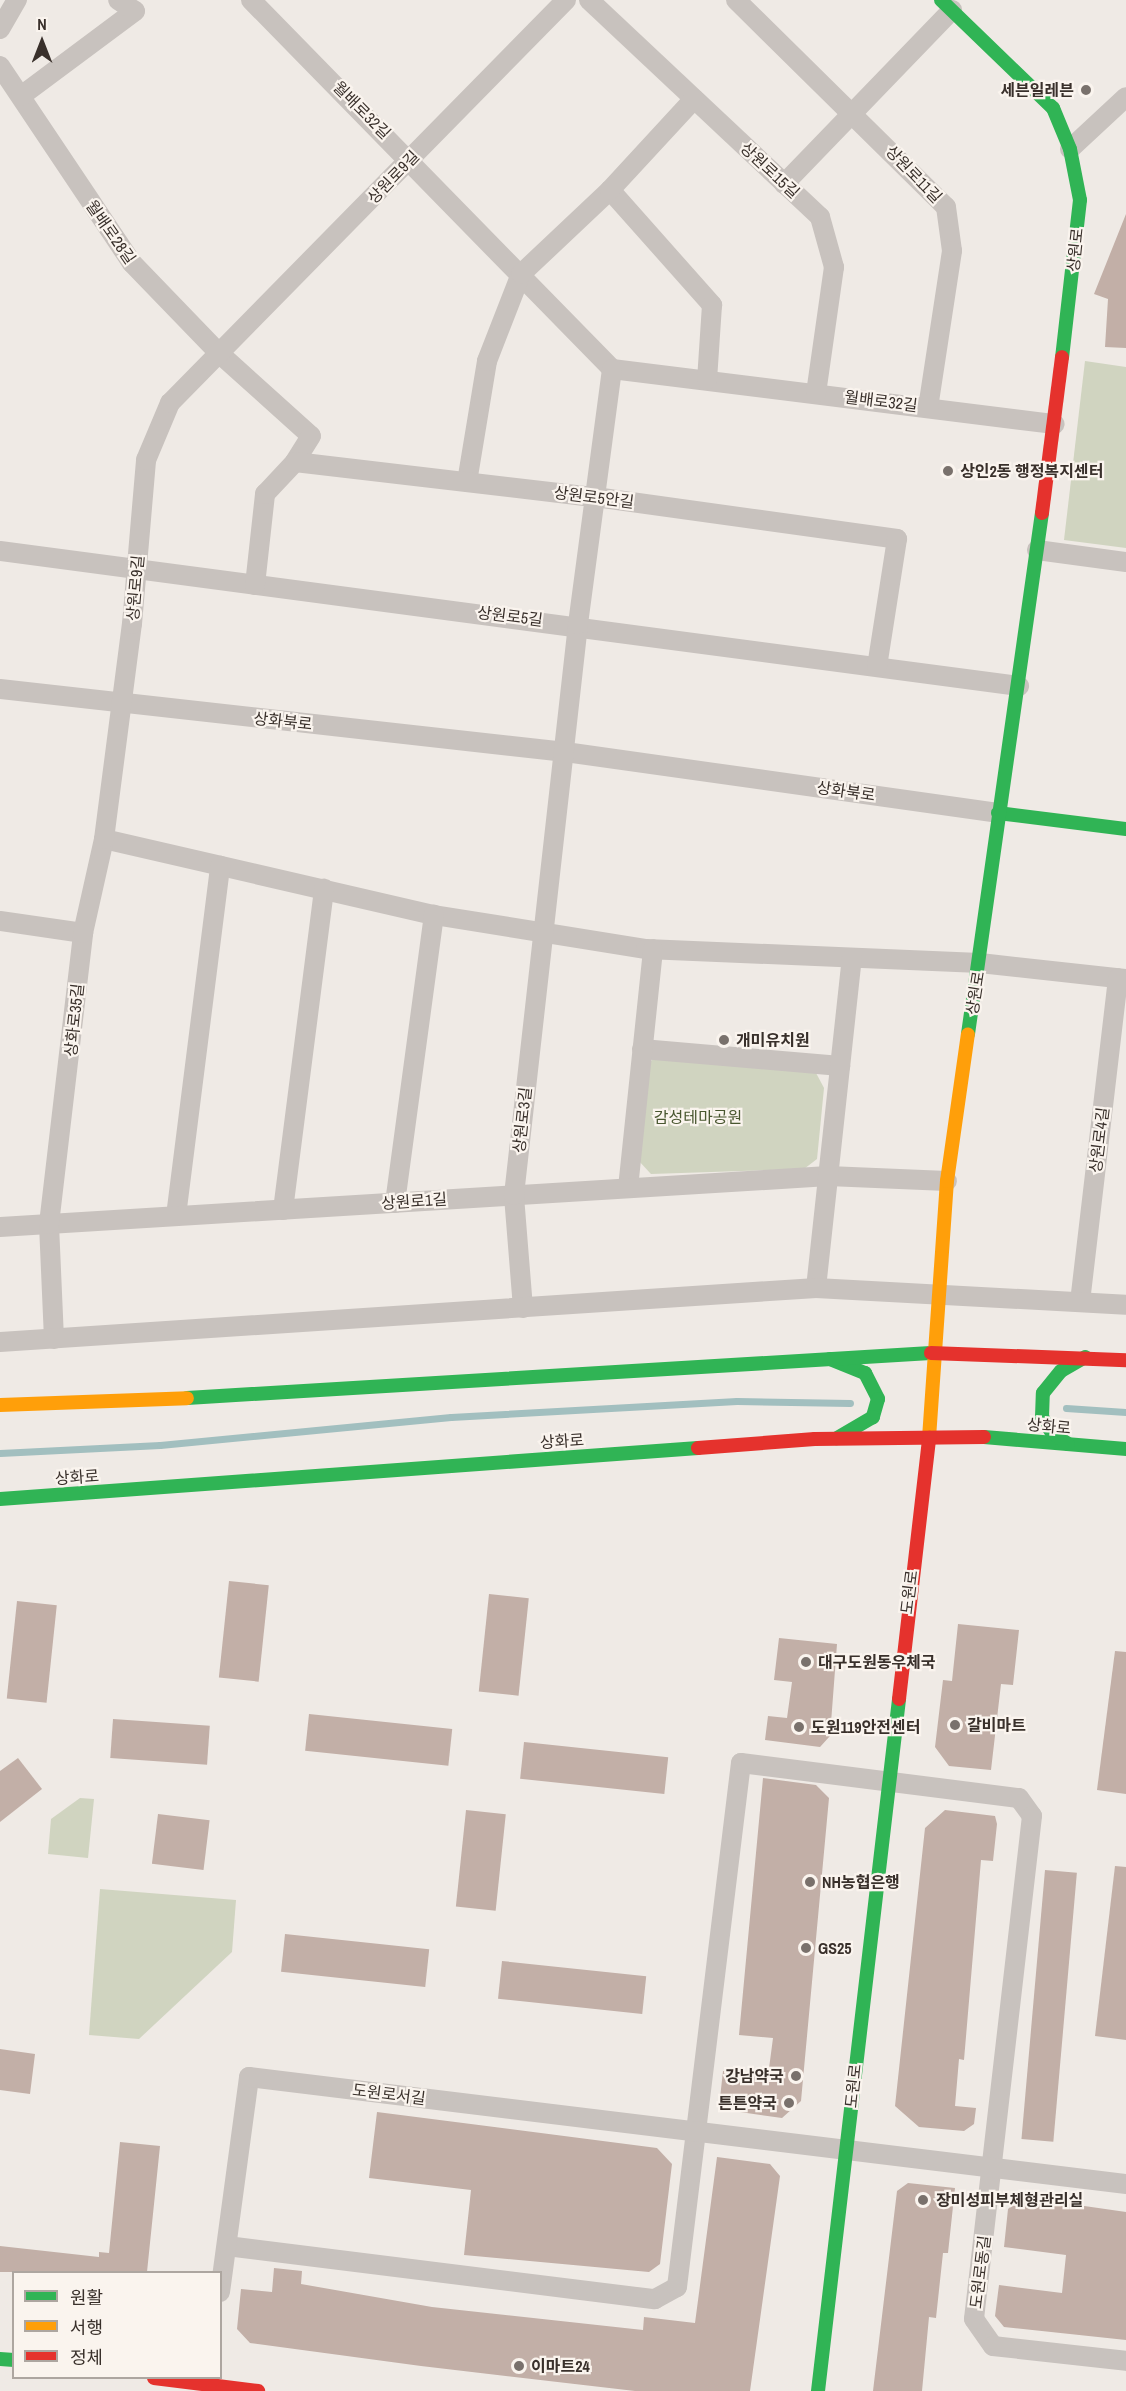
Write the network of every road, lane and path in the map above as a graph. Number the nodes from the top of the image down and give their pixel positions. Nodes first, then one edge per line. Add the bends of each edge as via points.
1 (17, 0) edge
2 (118, 0) edge
3 (251, 0) edge
4 (566, 0) edge
5 (589, 0) edge
6 (736, 0) edge
7 (946, 5) edge
8 (0, 29) edge
9 (0, 66) edge
10 (21, 96) junction
11 (1126, 97) edge
12 (694, 99) junction
13 (855, 113) junction
14 (1070, 149) junction
15 (411, 159) junction
16 (784, 184) junction
17 (610, 190) junction
18 (521, 274) junction
19 (220, 354) junction
20 (612, 369) junction
21 (707, 380) junction
22 (816, 393) junction
23 (928, 407) junction
24 (1055, 424) junction
25 (295, 462) junction
26 (467, 482) junction
27 (595, 497) junction
28 (1037, 550) junction
29 (0, 551) edge
30 (1126, 562) edge
31 (136, 570) junction
32 (255, 585) junction
33 (578, 624) junction
34 (877, 666) junction
35 (1019, 686) junction
36 (0, 689) edge
37 (120, 702) junction
38 (565, 752) junction
39 (998, 813) junction
40 (1126, 829) edge
41 (104, 839) junction
42 (220, 866) junction
43 (324, 890) junction
44 (434, 915) junction
45 (0, 921) edge
46 (542, 932) junction
47 (83, 933) junction
48 (653, 949) junction
49 (852, 958) junction
50 (980, 963) junction
51 (1122, 979) edge
52 (642, 1049) junction
53 (840, 1066) junction
54 (828, 1176) junction
55 (947, 1181) junction
56 (628, 1188) junction
57 (514, 1195) junction
58 (395, 1203) junction
59 (283, 1209) junction
60 (176, 1216) junction
61 (49, 1224) junction
62 (0, 1227) edge
63 (816, 1288) junction
64 (938, 1292) junction
65 (1080, 1302) junction
66 (1126, 1305) edge
67 (523, 1308) junction
68 (54, 1339) junction
69 (0, 1342) edge
70 (933, 1353) junction
71 (823, 1357) junction
72 (1085, 1357) junction
73 (1126, 1360) edge
74 (0, 1405) edge
75 (929, 1438) junction
76 (832, 1439) junction
77 (1068, 1444) junction
78 (1126, 1449) edge
79 (0, 1499) edge
80 (886, 1781) junction
81 (699, 2132) junction
82 (846, 2151) junction
83 (992, 2168) junction
84 (1126, 2184) edge
85 (227, 2246) junction
86 (222, 2279) edge
87 (1126, 2361) edge
88 (172, 2379) edge
89 (208, 2381) edge
90 (258, 2391) edge
91 (818, 2391) edge

1 - 8 street
2 - 10 street via 135,11
3 - 15 street, 월배로32길
4 - 15 street, 상원로9길
5 - 12 street, 상원로15길
6 - 13 street, 상원로11길
7 - 13 street
7 - 14 main road, 상원로 via 1053,108
9 - 10 street, 월배로28길
10 - 19 street, 월배로28길 via 132,263
11 - 14 street
12 - 16 street, 상원로15길
12 - 17 street
13 - 16 street
13 - 23 street, 상원로11길 via 946,207 952,251
14 - 24 main road, 상원로 via 1080,200
15 - 18 street, 월배로32길
15 - 19 street, 상원로9길
16 - 22 street, 상원로15길 via 820,217 834,267
17 - 18 street
17 - 21 street via 712,305
18 - 20 street, 월배로32길
18 - 26 street via 487,361
19 - 25 street via 311,436
19 - 31 street, 상원로9길 via 170,403 146,460
20 - 21 street, 월배로32길
20 - 27 street
21 - 22 street, 월배로32길
22 - 23 street, 월배로32길
23 - 24 street, 월배로32길
24 - 28 main road, 상원로
25 - 26 street, 상원로5안길
25 - 32 street via 265,494
26 - 27 street, 상원로5안길
27 - 33 street
27 - 34 street, 상원로5안길 via 897,539
28 - 30 street
28 - 35 main road, 상원로
29 - 31 street, 상원로5길
31 - 32 street, 상원로5길
31 - 37 street, 상원로9길
32 - 33 street, 상원로5길
33 - 34 street, 상원로5길
33 - 38 street
34 - 35 street, 상원로5길
35 - 39 main road, 상원로
36 - 37 street, 상화북로
37 - 38 street, 상화북로
37 - 41 street, 상화로35길
38 - 39 street, 상화북로
38 - 46 street
39 - 40 main road, 상화북로
39 - 50 main road, 상원로
41 - 42 street
41 - 47 street, 상화로35길
42 - 43 street
42 - 60 street
43 - 44 street
43 - 59 street
44 - 46 street
44 - 58 street
45 - 47 street
46 - 48 street
46 - 57 street, 상원로3길
47 - 61 street, 상화로35길
48 - 49 street
48 - 52 street
49 - 50 street
49 - 53 street
50 - 51 street, 상원로4길
50 - 55 main road, 상원로
51 - 65 street, 상원로4길
52 - 53 street
52 - 56 street
53 - 54 street
54 - 55 street, 상원로1길
54 - 56 street, 상원로1길
54 - 63 street
55 - 64 main road, 상원로
56 - 57 street, 상원로1길
57 - 58 street, 상원로1길
57 - 67 street, 상원로3길
58 - 59 street, 상원로1길
59 - 60 street, 상원로1길
60 - 61 street, 상원로1길
61 - 62 street, 상원로1길
61 - 68 street, 상화로35길
63 - 64 street
63 - 67 street
64 - 65 street
64 - 70 main road, 상원로
65 - 66 street
67 - 68 street
68 - 69 street
70 - 71 main road
70 - 72 main road
70 - 75 main road, 상원로
71 - 74 main road via 256,1395
71 - 76 main road via 865,1373 878,1399 873,1416 859,1429
72 - 73 main road
72 - 77 main road via 1061,1371 1043,1393 1042,1417 1052,1433
75 - 76 main road, 상화로
75 - 77 main road, 상화로 via 975,1436
75 - 80 main road, 도원로
76 - 79 main road, 상화로
77 - 78 main road, 상화로
80 - 81 street via 741,1763
80 - 82 main road, 도원로
80 - 83 street via 1019,1798 1032,1816
81 - 82 street, 도원로서길
81 - 85 street via 677,2287 655,2300
81 - 85 street, 도원로서길 via 249,2077
82 - 83 street
82 - 91 main road, 도원로
83 - 84 street
83 - 87 street, 도원로동길 via 974,2319 993,2346
85 - 86 street, 도원로서길
88 - 89 main road
89 - 90 main road

